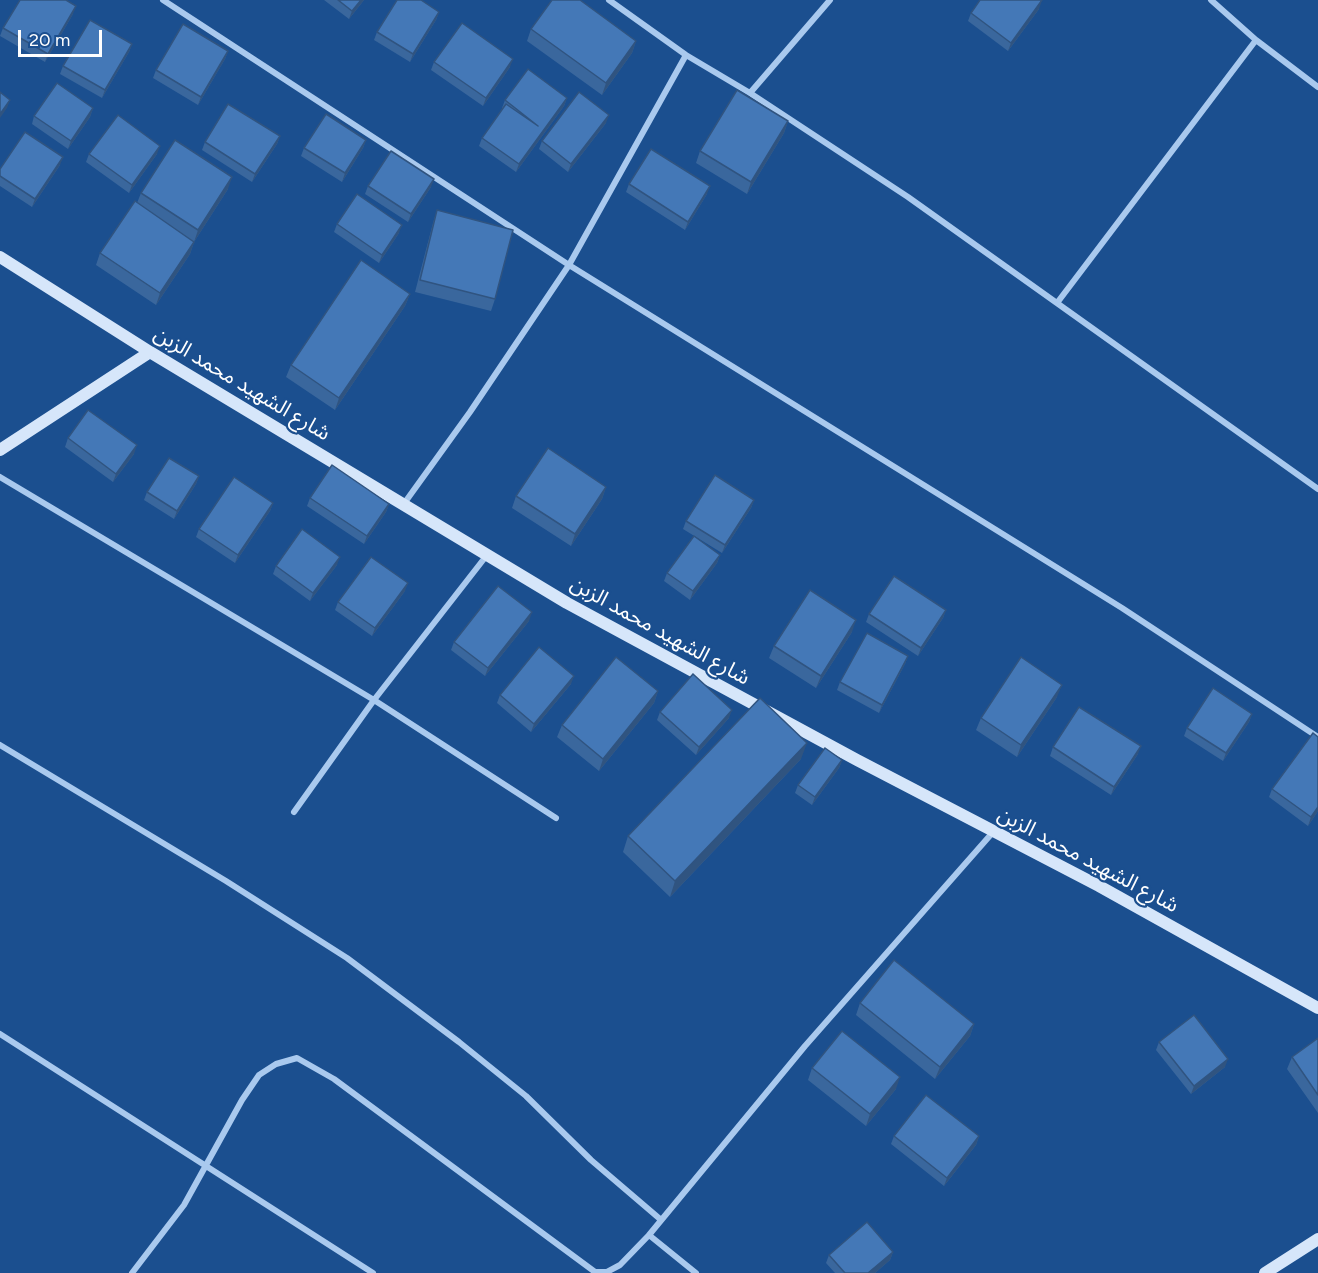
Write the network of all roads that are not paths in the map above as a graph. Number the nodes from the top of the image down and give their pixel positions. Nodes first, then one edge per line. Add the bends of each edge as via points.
1 (163, 0) edge
2 (609, 0) edge
3 (830, 0) edge
4 (1211, 0) edge
5 (1256, 40) junction
6 (686, 56) junction
7 (1318, 87) edge
8 (750, 93) junction
9 (0, 257) edge
10 (569, 265) junction
11 (1057, 303) junction
12 (150, 352) junction
13 (0, 450) edge
14 (0, 477) edge
15 (1318, 488) edge
16 (403, 505) junction
17 (488, 554) junction
18 (374, 700) junction
19 (1318, 737) edge
20 (0, 745) edge
21 (294, 812) dead end
22 (556, 818) dead end
23 (994, 831) junction
24 (1318, 1008) edge
25 (0, 1034) edge
26 (205, 1167) junction
27 (660, 1220) junction
28 (649, 1234) junction
29 (1318, 1239) edge
30 (1272, 1271) edge
31 (132, 1273) edge
32 (373, 1273) edge
33 (696, 1273) edge

1 - 10 street
2 - 6 street
3 - 8 street
4 - 5 street
5 - 7 street
5 - 11 street
6 - 8 street
6 - 10 street
8 - 11 street via 908,197
9 - 12 street, شارع الشهيد محمد الزبن
10 - 16 street
10 - 19 street via 1122,608
11 - 15 street
12 - 13 street
12 - 16 street, شارع الشهيد محمد الزبن
14 - 18 street
16 - 17 street, شارع الشهيد محمد الزبن
17 - 18 street
17 - 23 street, شارع الشهيد محمد الزبن via 667,658
18 - 21 street
18 - 22 street
20 - 27 street via 347,958 526,1096
23 - 24 street, شارع الشهيد محمد الزبن
23 - 27 street via 805,1046
25 - 26 street
26 - 28 street via 259,1075 276,1064 297,1058 334,1079 595,1272 607,1272 620,1265
26 - 31 street via 184,1205
26 - 32 street
27 - 28 street
28 - 33 street
29 - 30 street

